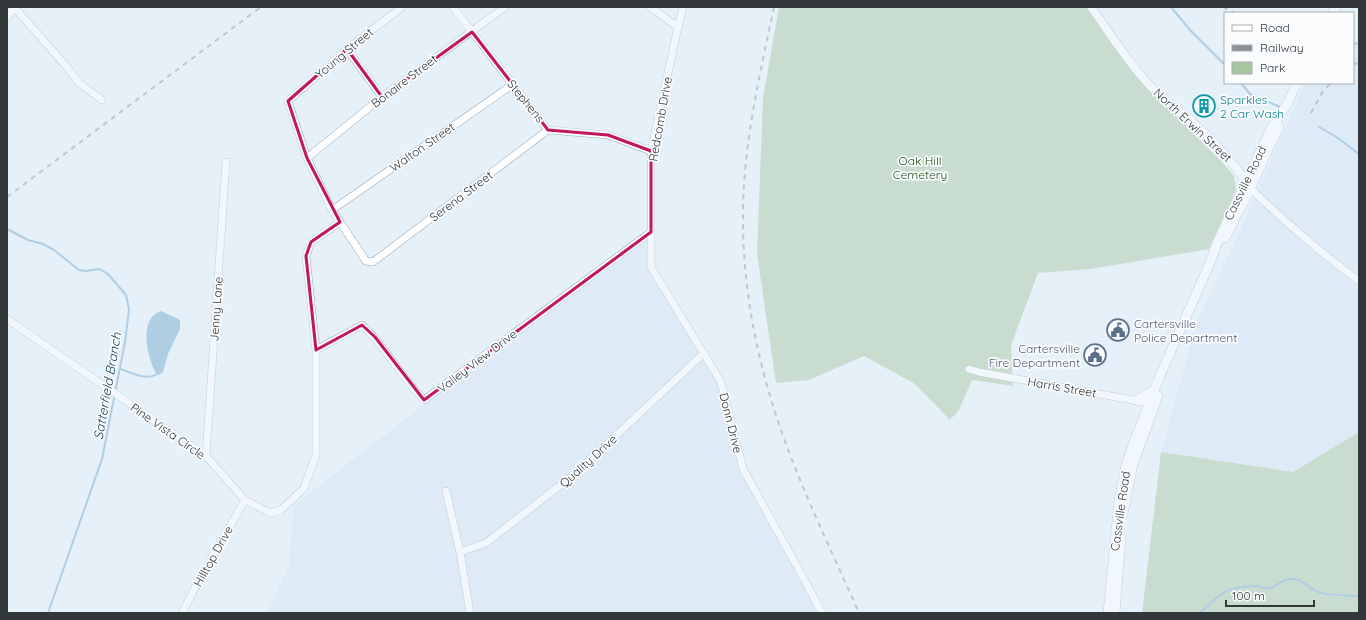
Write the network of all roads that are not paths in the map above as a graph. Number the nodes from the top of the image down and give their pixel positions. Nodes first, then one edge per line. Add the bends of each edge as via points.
1 (14, 7) edge
2 (402, 7) edge
3 (453, 7) edge
4 (504, 7) edge
5 (650, 7) edge
6 (683, 7) edge
7 (1091, 7) edge
8 (7, 18) edge
9 (678, 27) junction
10 (472, 32) junction
11 (346, 49) junction
12 (1297, 84) edge
13 (512, 85) junction
14 (382, 97) junction
15 (102, 100) dead end
16 (548, 130) junction
17 (651, 151) junction
18 (306, 158) junction
19 (226, 162) dead end
20 (1248, 184) junction
21 (332, 210) junction
22 (340, 222) junction
23 (651, 232) junction
24 (1359, 281) edge
25 (7, 319) edge
26 (1174, 347) junction
27 (316, 350) junction
28 (704, 353) junction
29 (969, 369) dead end
30 (1154, 390) junction
31 (1136, 400) junction
32 (1152, 404) junction
33 (206, 456) junction
34 (446, 491) dead end
35 (246, 500) junction
36 (460, 552) junction
37 (182, 613) edge
38 (470, 613) edge
39 (822, 613) edge
40 (1111, 613) edge

1 - 8 street
1 - 15 street via 79,83
2 - 11 street, Young Street
3 - 10 street, Stephens
4 - 10 street, Bonaire Street
5 - 9 street
6 - 9 street, Redcomb Drive
7 - 20 street, North Erwin Street via 1146,81 1221,149
9 - 17 street, Redcomb Drive
10 - 13 street, Stephens
10 - 14 street, Bonaire Street
11 - 14 street
11 - 18 street, Young Street via 288,101
12 - 20 main road, Cassville Road via 1278,130
13 - 16 street, Stephens
13 - 21 street, Walton Street
14 - 18 street, Bonaire Street
16 - 17 street, Stephens via 608,135
16 - 22 street, Serena Street via 373,262 366,261
17 - 23 street, Redcomb Drive
18 - 21 street
19 - 33 street, Jenny Lane
20 - 24 street, North Erwin Street via 1292,227
20 - 26 main road, Cassville Road via 1218,241
21 - 22 street
22 - 27 street, Pine Vista Circle via 311,242 306,256
23 - 27 street, Valley View Drive via 424,400 411,387 374,336 362,325
23 - 28 street, Donn Drive via 651,267
25 - 33 street, Pine Vista Circle
26 - 30 main road, Cassville Road
26 - 32 main road, Cassville Road via 1164,380
27 - 35 street, Pine Vista Circle via 316,455 304,488 281,510 270,513
28 - 36 street, Quality Drive via 576,473 486,543
28 - 39 street, Donn Drive via 721,382 743,469
29 - 31 street, Harris Street
30 - 31 main road
30 - 32 main road, Cassville Road
31 - 32 street, Harris Street
32 - 40 main road, Cassville Road via 1126,465 1121,489 1116,522
33 - 35 street, Pine Vista Circle
34 - 36 street
35 - 37 street, Hilltop Drive
36 - 38 street

